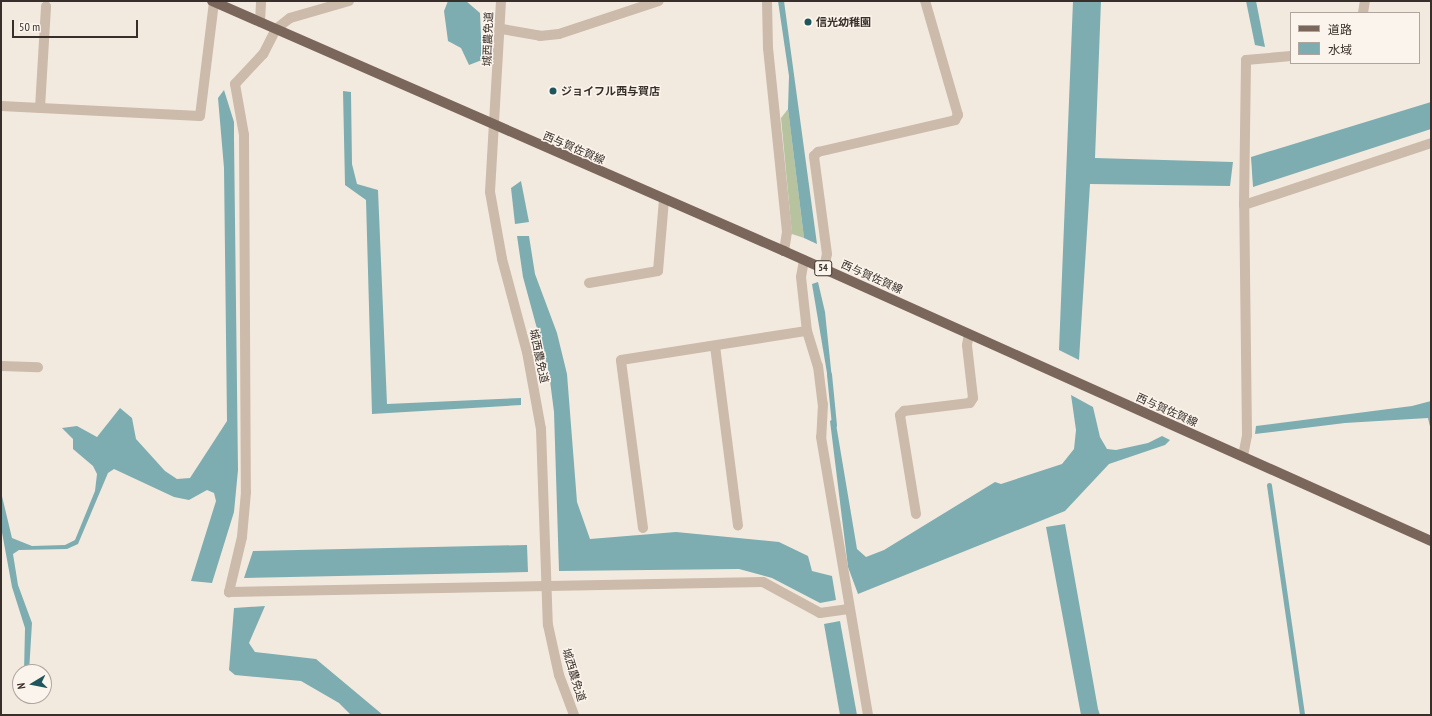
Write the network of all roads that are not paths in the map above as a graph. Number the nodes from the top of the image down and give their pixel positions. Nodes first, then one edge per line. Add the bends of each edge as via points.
1 (213, 1) edge
2 (261, 1) edge
3 (349, 1) edge
4 (501, 1) edge
5 (659, 1) edge
6 (767, 1) edge
7 (925, 1) edge
8 (1365, 1) edge
9 (46, 6) dead end
10 (1363, 12) edge
11 (260, 22) junction
12 (276, 29) junction
13 (502, 29) junction
14 (1290, 56) edge
15 (1, 106) edge
16 (40, 108) junction
17 (492, 126) junction
18 (1431, 143) edge
19 (664, 199) junction
20 (1244, 205) junction
21 (784, 251) junction
22 (804, 260) junction
23 (824, 269) junction
24 (589, 283) dead end
25 (807, 332) junction
26 (969, 334) junction
27 (715, 346) junction
28 (1, 366) edge
29 (38, 367) dead end
30 (1242, 456) junction
31 (916, 514) dead end
32 (738, 526) dead end
33 (642, 528) dead end
34 (1431, 541) edge
35 (545, 584) junction
36 (849, 609) junction
37 (574, 715) edge
38 (868, 715) edge

1 - 11 main road, 西与賀佐賀線 / 54
1 - 16 street via 200,116
2 - 11 street
3 - 12 street via 290,18
4 - 13 street, 城西農免道
5 - 13 street via 559,34 540,36
6 - 21 street via 768,48 787,232
7 - 23 street via 958,115 955,120 818,152 814,156 827,254
8 - 10 street
9 - 16 street
11 - 12 main road, 西与賀佐賀線 / 54
12 - 17 main road, 西与賀佐賀線 / 54
12 - 35 street via 263,54 235,84 244,135 246,492 242,537 229,592
13 - 17 street, 城西農免道
14 - 20 street via 1246,60
15 - 16 street
17 - 19 main road, 西与賀佐賀線 / 54
17 - 35 street, 城西農免道 via 490,192 541,429
18 - 20 street
19 - 21 main road, 西与賀佐賀線 / 54
19 - 24 street via 658,271
20 - 30 street via 1247,435
21 - 22 main road, 西与賀佐賀線 / 54
22 - 23 main road, 西与賀佐賀線 / 54
22 - 25 street via 801,277
23 - 26 main road, 西与賀佐賀線 / 54
25 - 27 street
25 - 36 street via 818,366 823,404 821,437
26 - 30 main road, 西与賀佐賀線 / 54
26 - 31 street via 967,346 973,398 970,403 904,411 900,415
27 - 32 street
27 - 33 street via 621,360
28 - 29 street
30 - 34 main road, 西与賀佐賀線 / 54
35 - 36 street via 763,582 820,613
35 - 37 street, 城西農免道 via 548,625 559,675
36 - 38 street

